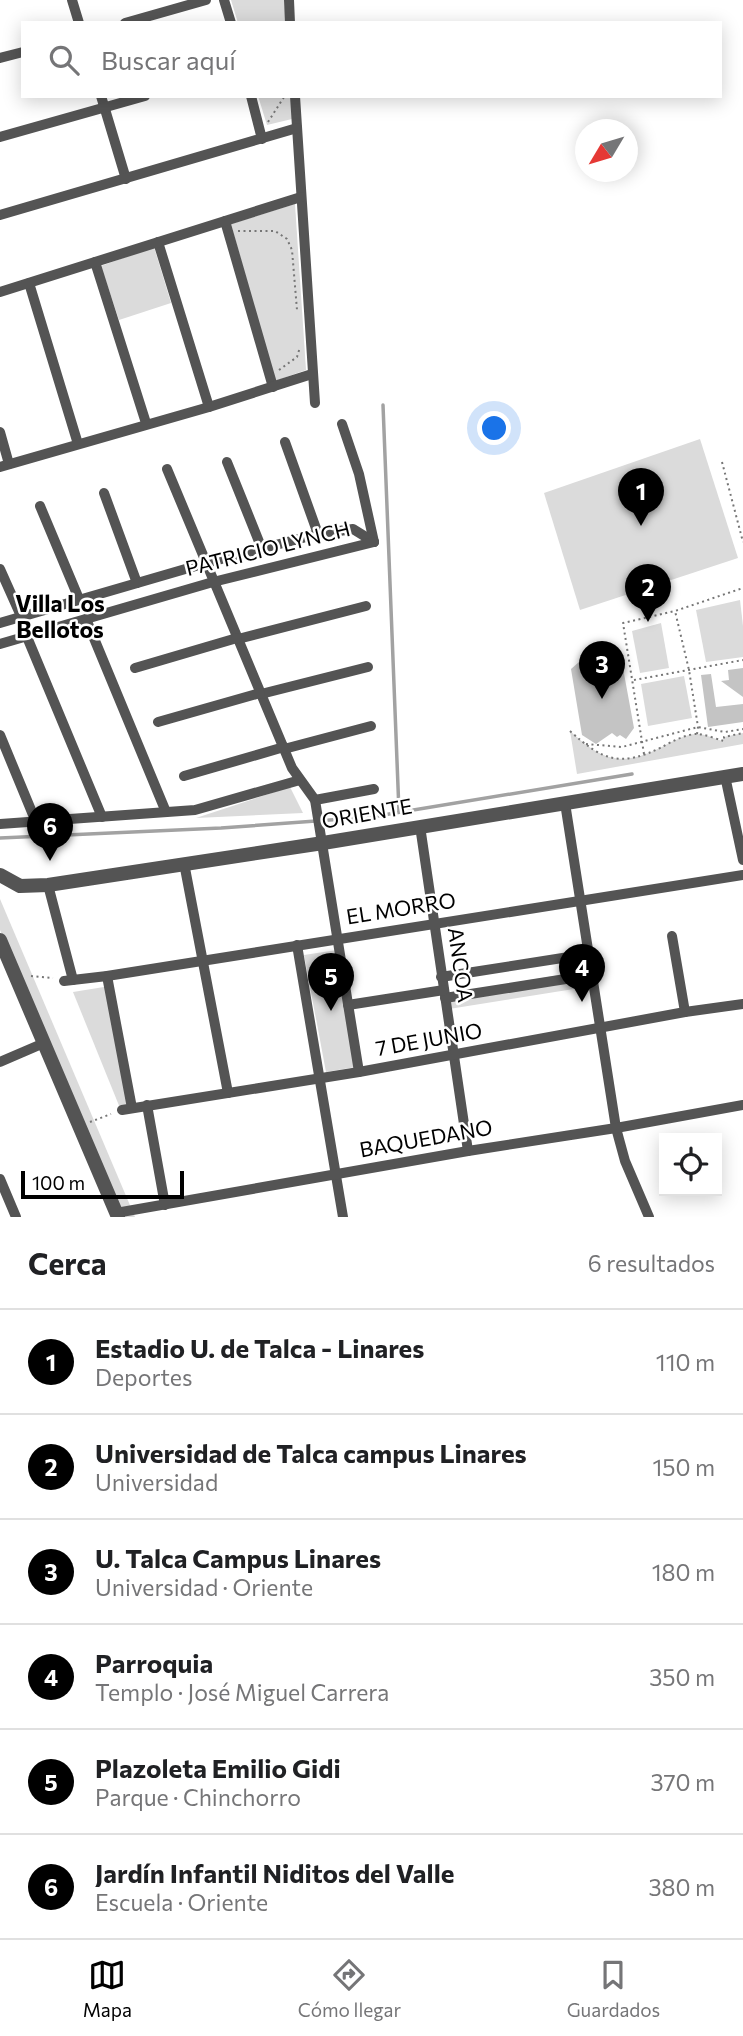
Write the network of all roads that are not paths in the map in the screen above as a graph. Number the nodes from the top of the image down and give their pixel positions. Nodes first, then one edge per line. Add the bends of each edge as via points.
1 (72, 0) edge
2 (206, 0) edge
3 (224, 0) edge
4 (289, 0) edge
5 (78, 21) edge
6 (132, 21) edge
7 (230, 21) edge
8 (290, 21) edge
9 (21, 53) edge
10 (0, 58) edge
11 (131, 98) edge
12 (252, 98) edge
13 (295, 98) edge
14 (103, 102) edge
15 (297, 128) junction
16 (261, 133) junction
17 (0, 137) edge
18 (126, 179) junction
19 (301, 197) junction
20 (0, 215) edge
21 (227, 226) junction
22 (158, 242) junction
23 (95, 262) junction
24 (29, 283) junction
25 (0, 292) edge
26 (312, 374) junction
27 (271, 382) junction
28 (315, 403) dead end
29 (209, 407) junction
30 (146, 423) junction
31 (342, 424) dead end
32 (0, 432) edge
33 (285, 442) dead end
34 (78, 444) junction
35 (227, 462) dead end
36 (5, 465) edge
37 (167, 469) dead end
38 (104, 493) dead end
39 (40, 506) dead end
40 (318, 534) junction
41 (374, 542) junction
42 (262, 549) junction
43 (206, 563) junction
44 (0, 569) edge
45 (213, 582) junction
46 (137, 583) junction
47 (79, 599) junction
48 (366, 606) dead end
49 (21, 617) junction
50 (86, 619) junction
51 (0, 622) edge
52 (27, 636) junction
53 (237, 638) junction
54 (0, 644) edge
55 (368, 667) dead end
56 (135, 668) dead end
57 (260, 693) junction
58 (158, 722) dead end
59 (371, 726) dead end
60 (0, 734) edge
61 (284, 748) junction
62 (743, 774) edge
63 (184, 776) dead end
64 (725, 776) junction
65 (300, 780) junction
66 (374, 789) dead end
67 (565, 803) junction
68 (316, 804) junction
69 (166, 812) junction
70 (102, 817) junction
71 (36, 822) junction
72 (0, 824) edge
73 (420, 826) junction
74 (323, 843) junction
75 (743, 860) edge
76 (184, 863) junction
77 (0, 874) edge
78 (743, 875) edge
79 (48, 885) junction
80 (580, 901) junction
81 (435, 923) junction
82 (672, 936) dead end
83 (337, 938) junction
84 (0, 940) edge
85 (297, 945) junction
86 (588, 954) junction
87 (204, 961) junction
88 (591, 975) junction
89 (107, 976) junction
90 (441, 977) junction
91 (444, 994) junction
92 (743, 1004) edge
93 (348, 1005) junction
94 (685, 1012) junction
95 (599, 1028) junction
96 (44, 1044) junction
97 (454, 1055) junction
98 (0, 1062) edge
99 (359, 1072) junction
100 (320, 1078) junction
101 (228, 1093) junction
102 (147, 1105) junction
103 (743, 1105) edge
104 (616, 1128) junction
105 (468, 1151) junction
106 (337, 1174) junction
107 (0, 1179) edge
108 (165, 1205) junction
109 (117, 1215) edge
110 (16, 1217) edge
111 (343, 1217) edge
112 (649, 1217) edge

1 - 5 street
2 - 6 street
3 - 7 street
4 - 8 street
9 - 10 street
11 - 14 street
12 - 16 street
13 - 15 street
14 - 17 street
14 - 18 street
15 - 16 street
15 - 19 street
16 - 18 street
18 - 20 street
19 - 21 street
19 - 26 street
21 - 22 street
21 - 27 street
22 - 23 street
22 - 29 street
23 - 24 street
23 - 30 street
24 - 25 street
24 - 34 street
26 - 27 street
26 - 28 street
27 - 29 street
29 - 30 street
30 - 34 street
31 - 41 street
32 - 36 street
33 - 40 street
34 - 36 street
35 - 42 street
37 - 43 street
38 - 46 street
39 - 47 street
40 - 41 street, PATRICIO LYNCH via 353,529
40 - 42 street, PATRICIO LYNCH
41 - 45 street, PATRICIO LYNCH
42 - 43 street, PATRICIO LYNCH
43 - 45 street
43 - 46 street, PATRICIO LYNCH
44 - 49 street
45 - 50 street, PATRICIO LYNCH
45 - 53 street
46 - 47 street, PATRICIO LYNCH
47 - 49 street, PATRICIO LYNCH
48 - 53 street
49 - 51 street, PATRICIO LYNCH
50 - 52 street, PATRICIO LYNCH
50 - 69 street
52 - 54 street, PATRICIO LYNCH
52 - 70 street
53 - 56 street
53 - 57 street
55 - 57 street
57 - 58 street
57 - 61 street
59 - 61 street
60 - 71 street
61 - 63 street
61 - 65 street
62 - 64 street, ORIENTE
64 - 67 street, ORIENTE
64 - 75 street
65 - 68 street
65 - 69 street via 195,810
66 - 68 street
67 - 73 street, ORIENTE
67 - 80 street
68 - 74 street
69 - 70 street
70 - 71 street
71 - 72 street
73 - 74 street, ORIENTE
73 - 81 street, ANCOA
74 - 76 street, ORIENTE
74 - 83 street
76 - 79 street, ORIENTE
76 - 87 street
77 - 79 street, ORIENTE via 20,886
78 - 80 street, EL MORRO
79 - 89 street, EL MORRO via 69,980
80 - 81 street, EL MORRO
80 - 86 street
81 - 83 street, EL MORRO
81 - 90 street, ANCOA
82 - 94 street
83 - 85 street, EL MORRO
83 - 93 street
84 - 96 street
85 - 87 street, EL MORRO
85 - 100 street
86 - 88 street
86 - 90 street
87 - 89 street, EL MORRO
87 - 101 street
88 - 91 street
88 - 95 street
89 - 102 street, 7 DE JUNIO via 127,1109
90 - 91 street, ANCOA
91 - 93 street
91 - 97 street, ANCOA
92 - 94 street, 7 DE JUNIO
93 - 99 street
94 - 95 street, 7 DE JUNIO
95 - 97 street, 7 DE JUNIO
95 - 104 street
96 - 98 street
96 - 109 street
97 - 99 street, 7 DE JUNIO
97 - 105 street, ANCOA
99 - 100 street, 7 DE JUNIO
100 - 101 street, 7 DE JUNIO
100 - 106 street
101 - 102 street, 7 DE JUNIO
102 - 108 street
103 - 104 street, BAQUEDANO
104 - 105 street, BAQUEDANO
104 - 112 street
105 - 106 street, BAQUEDANO
106 - 108 street, BAQUEDANO
106 - 111 street
107 - 110 street
108 - 109 street, BAQUEDANO

